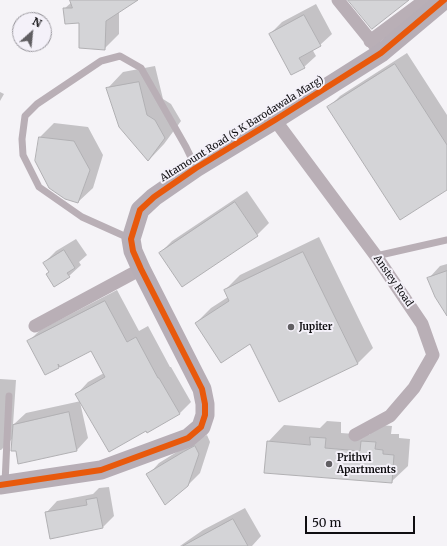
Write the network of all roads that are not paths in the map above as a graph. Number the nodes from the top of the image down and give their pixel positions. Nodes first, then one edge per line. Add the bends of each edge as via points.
1 (338, 0) edge
2 (444, 0) edge
3 (424, 6) edge
4 (376, 46) junction
5 (274, 120) junction
6 (196, 168) junction
7 (131, 238) junction
8 (447, 240) edge
9 (376, 256) junction
10 (141, 269) junction
11 (34, 326) dead end
12 (9, 396) dead end
13 (355, 436) dead end
14 (3, 455) edge
15 (2, 484) edge

1 - 4 street
2 - 3 street, Altamount Road (S K Barodawala Marg)
3 - 4 street, Altamount Road (S K Barodawala Marg)
4 - 5 street, Altamount Road (S K Barodawala Marg)
5 - 6 street, Altamount Road (S K Barodawala Marg)
5 - 9 street, Anstey Road
6 - 7 street, Altamount Road (S K Barodawala Marg) via 140,210
6 - 7 lane via 141,68 120,56 101,61 37,104 25,116 23,155 39,187 82,217
7 - 10 street via 133,251
8 - 9 lane
9 - 13 street, Anstey Road via 422,324 433,354 414,388 390,416
10 - 11 street
10 - 15 street via 202,389 205,415 201,427 188,438 101,470
12 - 14 lane
14 - 15 lane

